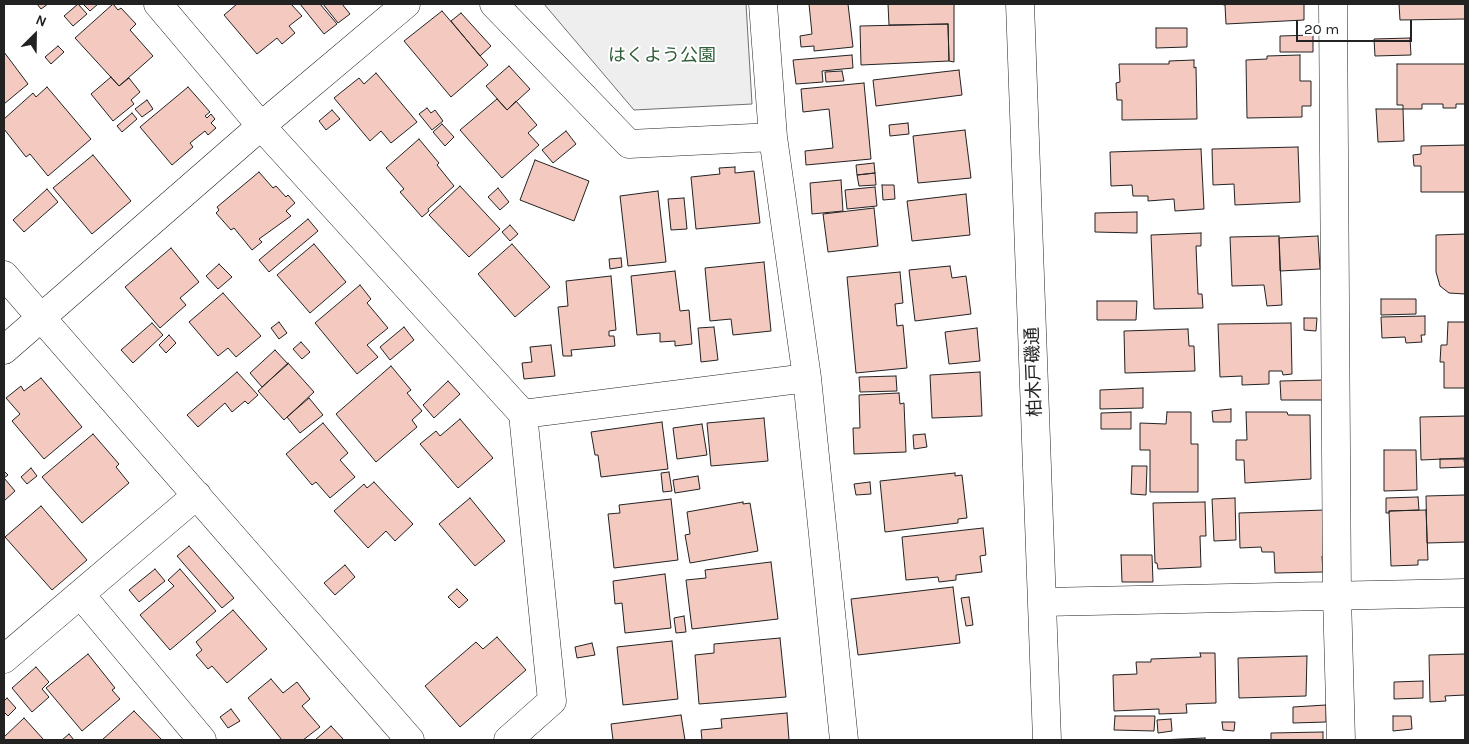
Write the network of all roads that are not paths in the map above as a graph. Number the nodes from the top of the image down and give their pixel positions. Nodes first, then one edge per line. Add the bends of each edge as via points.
1 (158, 4) edge
2 (406, 4) edge
3 (494, 4) edge
4 (763, 4) edge
5 (1020, 4) edge
6 (1333, 4) edge
7 (261, 126) junction
8 (773, 137) junction
9 (4, 275) edge
10 (41, 318) junction
11 (4, 350) edge
12 (807, 378) junction
13 (523, 414) junction
14 (197, 495) junction
15 (1465, 593) edge
16 (81, 595) junction
17 (1337, 596) junction
18 (1043, 602) junction
19 (4, 659) edge
20 (202, 740) edge
21 (410, 740) edge
22 (508, 740) edge
23 (844, 740) edge
24 (1047, 740) edge
25 (1341, 740) edge

1 - 7 street
2 - 7 street
3 - 8 street via 630,144
4 - 8 street
5 - 18 street, 柏木戸磯通
6 - 17 street
7 - 10 street
7 - 13 street
8 - 12 street
9 - 10 street
10 - 11 street
10 - 14 street
12 - 13 street
12 - 23 street
13 - 22 street via 552,701
14 - 16 street
14 - 21 street
15 - 17 street
16 - 19 street
16 - 20 street
17 - 18 street
17 - 25 street
18 - 24 street, 柏木戸磯通

